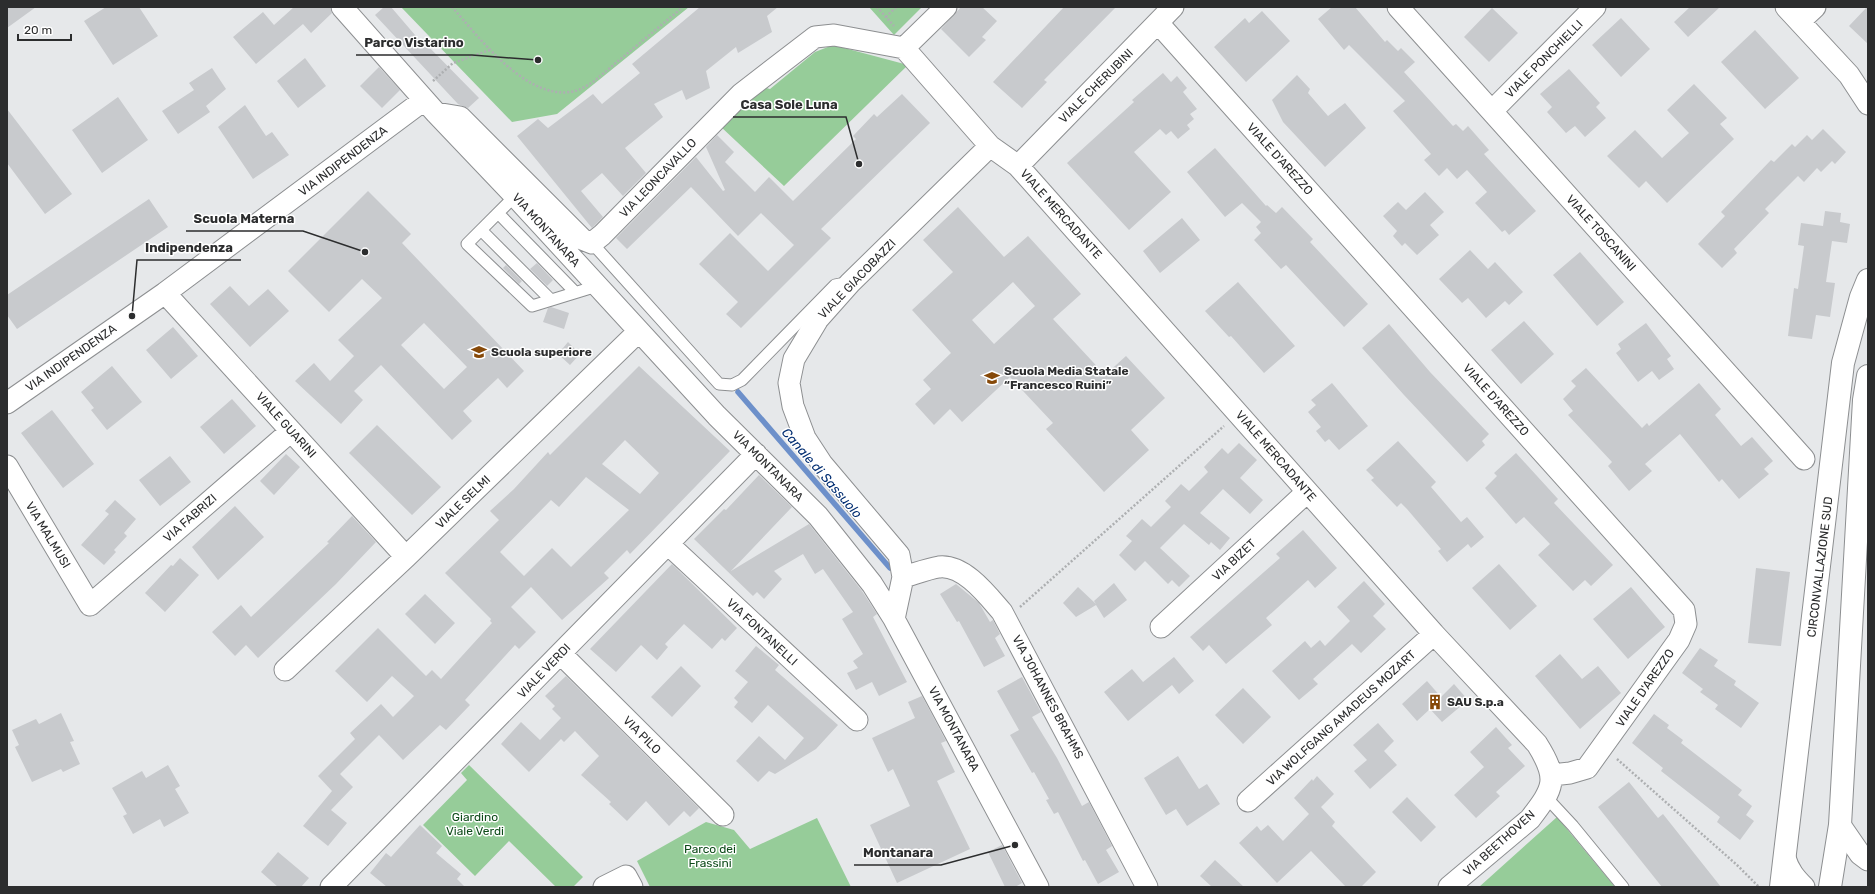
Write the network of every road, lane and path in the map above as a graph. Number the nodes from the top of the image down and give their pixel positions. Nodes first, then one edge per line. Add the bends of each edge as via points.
1 (342, 7) edge
2 (452, 7) edge
3 (683, 7) edge
4 (877, 7) edge
5 (896, 7) edge
6 (946, 7) edge
7 (1173, 7) edge
8 (1398, 7) edge
9 (1595, 7) edge
10 (1801, 12) edge
11 (886, 16) junction
12 (1158, 23) junction
13 (900, 39) junction
14 (490, 50) junction
15 (1849, 75) junction
16 (1868, 87) edge
17 (1868, 104) edge
18 (430, 106) junction
19 (1492, 111) junction
20 (990, 146) junction
21 (1018, 166) junction
22 (515, 196) junction
23 (498, 213) junction
24 (481, 230) junction
25 (592, 243) junction
26 (1868, 280) edge
27 (850, 283) junction
28 (597, 286) junction
29 (575, 292) junction
30 (165, 293) junction
31 (551, 300) junction
32 (638, 331) junction
33 (1868, 376) edge
34 (7, 402) edge
35 (1238, 414) junction
36 (291, 431) junction
37 (756, 454) junction
38 (1804, 459) dead end
39 (7, 466) edge
40 (1307, 492) junction
41 (668, 544) junction
42 (406, 557) junction
43 (903, 577) junction
44 (90, 605) joint
45 (894, 619) junction
46 (1006, 620) junction
47 (1161, 627) dead end
48 (1434, 634) junction
49 (561, 654) junction
50 (285, 670) dead end
51 (857, 720) dead end
52 (1601, 750) junction
53 (1552, 774) junction
54 (1546, 797) junction
55 (1248, 801) dead end
56 (723, 815) dead end
57 (1840, 825) junction
58 (1785, 858) junction
59 (1868, 860) edge
60 (629, 882) edge
61 (343, 883) edge
62 (604, 887) edge
63 (1038, 887) edge
64 (1147, 887) edge
65 (1449, 887) edge
66 (1623, 887) edge
67 (1759, 887) edge
68 (1781, 887) edge
69 (1804, 887) edge
70 (1830, 887) edge

1 - 18 street, VIA MONTANARA
2 - 14 path
3 - 14 path via 593,82 570,92 555,91 525,80
4 - 11 path
5 - 11 path
6 - 13 street
7 - 12 street, VIALE CHERUBINI
8 - 19 street, VIALE TOSCANINI
9 - 19 street, VIALE PONCHIELLI
10 - 15 street
11 - 13 path
12 - 21 street, VIALE CHERUBINI
12 - 52 street, VIALE D'AREZZO via 1684,610 1686,624 1679,640
13 - 20 street
13 - 25 street, VIA LEONCAVALLO via 834,35 814,37 741,94
14 - 18 path via 453,63 430,84
15 - 16 street
15 - 17 street
18 - 22 street, VIA MONTANARA
18 - 25 street via 460,117 582,239
18 - 30 street, VIA INDIPENDENZA
19 - 38 street, VIALE TOSCANINI
20 - 21 street, VIALE MERCADANTE
20 - 27 street, VIALE GIACOBAZZI
21 - 35 street, VIALE MERCADANTE
22 - 23 lane
22 - 28 street, VIA MONTANARA
23 - 24 lane
23 - 29 lane
24 - 31 lane
24 - 31 lane via 467,244 532,306
25 - 27 lane via 719,384 732,385 742,380 835,284
26 - 58 main road, CIRCONVALLAZIONE SUD via 1843,363
27 - 43 street, VIALE GIACOBAZZI via 818,319 794,359 789,383 793,406 805,438 822,464 900,555
28 - 29 lane
28 - 32 street, VIA MONTANARA
29 - 31 lane
30 - 34 street, VIA INDIPENDENZA
30 - 36 street, VIALE GUARINI
32 - 37 street, VIA MONTANARA
32 - 42 street, VIALE SELMI
33 - 57 main road via 1864,400
35 - 40 street, VIALE MERCADANTE
35 - 46 path
36 - 42 street, VIALE GUARINI
36 - 44 street, VIA FABRIZI
37 - 41 street, VIALE VERDI
37 - 45 street, VIA MONTANARA via 818,516 872,584
39 - 44 street, VIA MALMUSI
40 - 47 street, VIA BIZET
40 - 48 street, VIALE MERCADANTE
41 - 49 street, VIALE VERDI
41 - 51 street, VIA FONTANELLI
42 - 50 street, VIALE SELMI
43 - 45 street, VIALE GIACOBAZZI
43 - 46 street, VIA JOHANNES BRAHMS via 940,567 956,570 972,579 1002,612
45 - 63 street, VIA MONTANARA
46 - 64 street, VIA JOHANNES BRAHMS
48 - 53 street, VIALE MERCADANTE via 1537,744
48 - 55 street, VIA WOLFGANG AMADEUS MOZART
49 - 56 street, VIA PILO
49 - 61 street, VIALE VERDI
52 - 53 street, VIALE D'AREZZO via 1586,768 1570,773
52 - 67 path via 1614,756 1737,864
53 - 54 street, VIA BEETHOVEN
54 - 65 street, VIA BEETHOVEN via 1530,819
54 - 66 lane
57 - 59 street via 1860,854
57 - 70 main road
58 - 68 main road, CIRCONVALLAZIONE SUD
58 - 69 street via 1788,868
60 - 62 street

